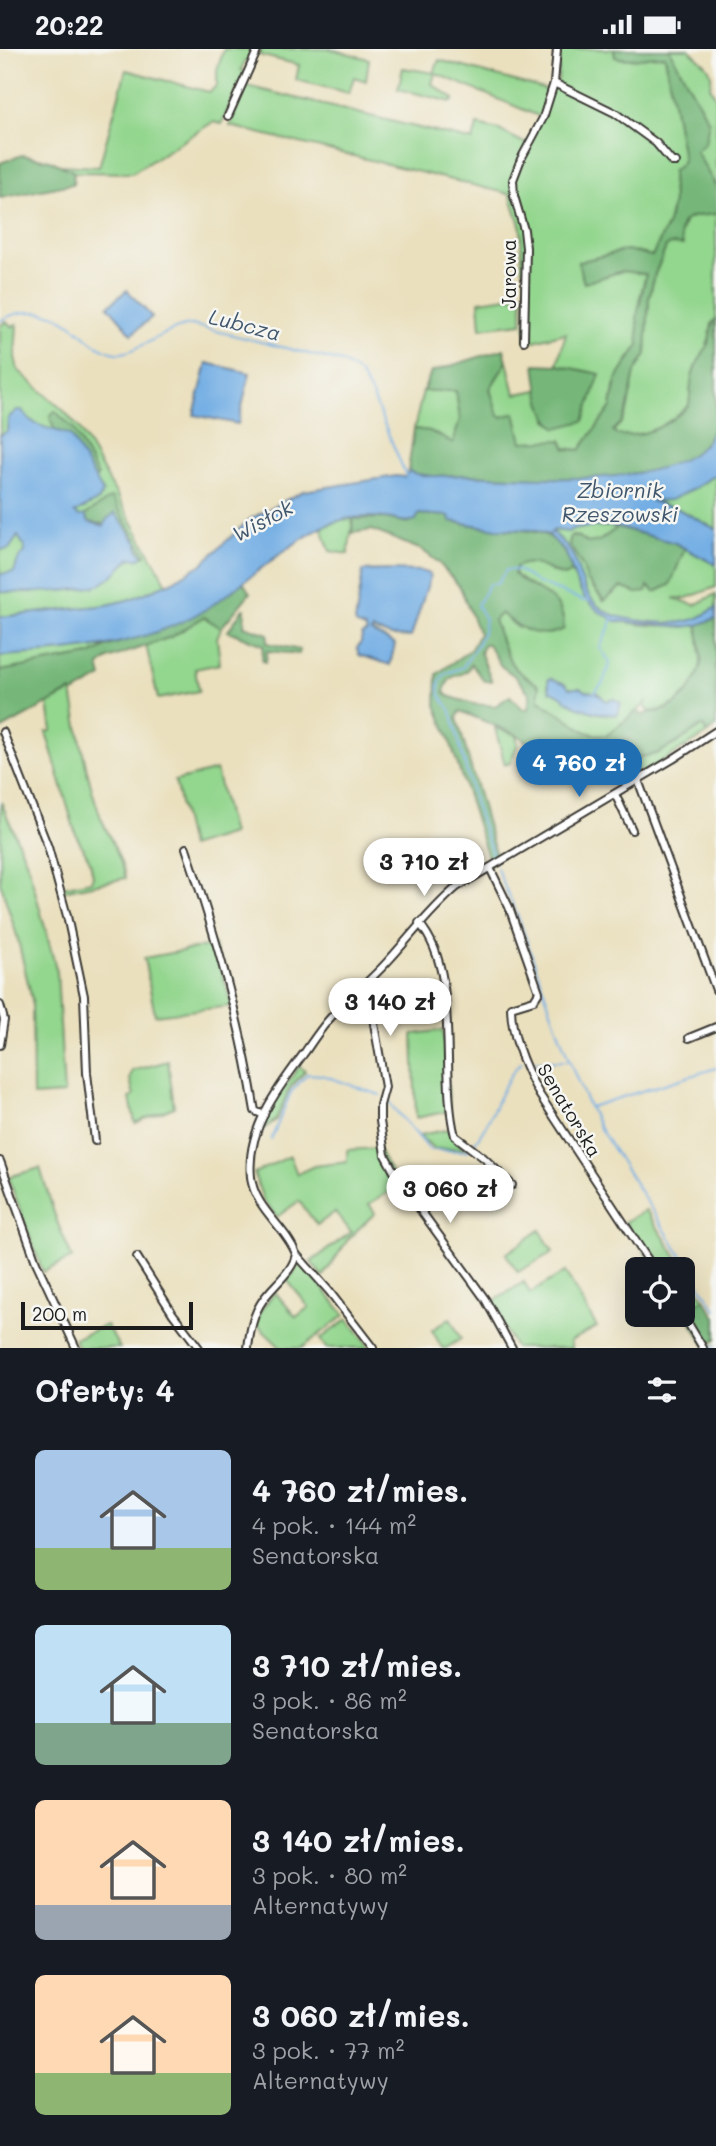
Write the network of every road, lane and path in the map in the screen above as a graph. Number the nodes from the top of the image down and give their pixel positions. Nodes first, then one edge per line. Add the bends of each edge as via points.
1 (258, 49) edge
2 (557, 49) edge
3 (554, 83) junction
4 (228, 116) dead end
5 (676, 162) dead end
6 (524, 341) dead end
7 (3, 731) dead end
8 (716, 731) edge
9 (638, 780) junction
10 (615, 794) junction
11 (632, 830) dead end
12 (186, 848) dead end
13 (490, 868) junction
14 (419, 923) junction
15 (367, 983) junction
16 (716, 991) edge
17 (0, 1005) edge
18 (716, 1027) edge
19 (689, 1038) dead end
20 (0, 1045) edge
21 (264, 1115) junction
22 (95, 1141) dead end
23 (0, 1161) edge
24 (512, 1185) dead end
25 (296, 1254) junction
26 (136, 1257) dead end
27 (646, 1257) edge
28 (691, 1327) edge
29 (703, 1347) edge
30 (76, 1348) edge
31 (199, 1348) edge
32 (248, 1348) edge
33 (373, 1348) edge
34 (512, 1348) edge

1 - 4 street
2 - 3 street, Jarowa
3 - 5 street via 615,113
3 - 6 street, Jarowa via 539,129 513,180 526,248
7 - 22 street via 48,847 70,928 84,996
8 - 9 street
9 - 10 street
9 - 16 street
10 - 11 street
10 - 13 street
12 - 21 street via 229,982 254,1111
13 - 14 street via 457,887
13 - 27 street, Senatorska via 539,992 537,999 511,1007 524,1062 538,1094
14 - 15 street
14 - 24 street via 440,970 455,1136
15 - 21 street via 329,1019
15 - 34 street via 384,1081 382,1145 391,1168 462,1264
17 - 20 street via 4,1020
18 - 19 street
21 - 25 street via 253,1147 251,1181
23 - 30 street via 36,1262
25 - 32 street via 292,1266 258,1307
25 - 33 street
26 - 31 street
28 - 29 street

